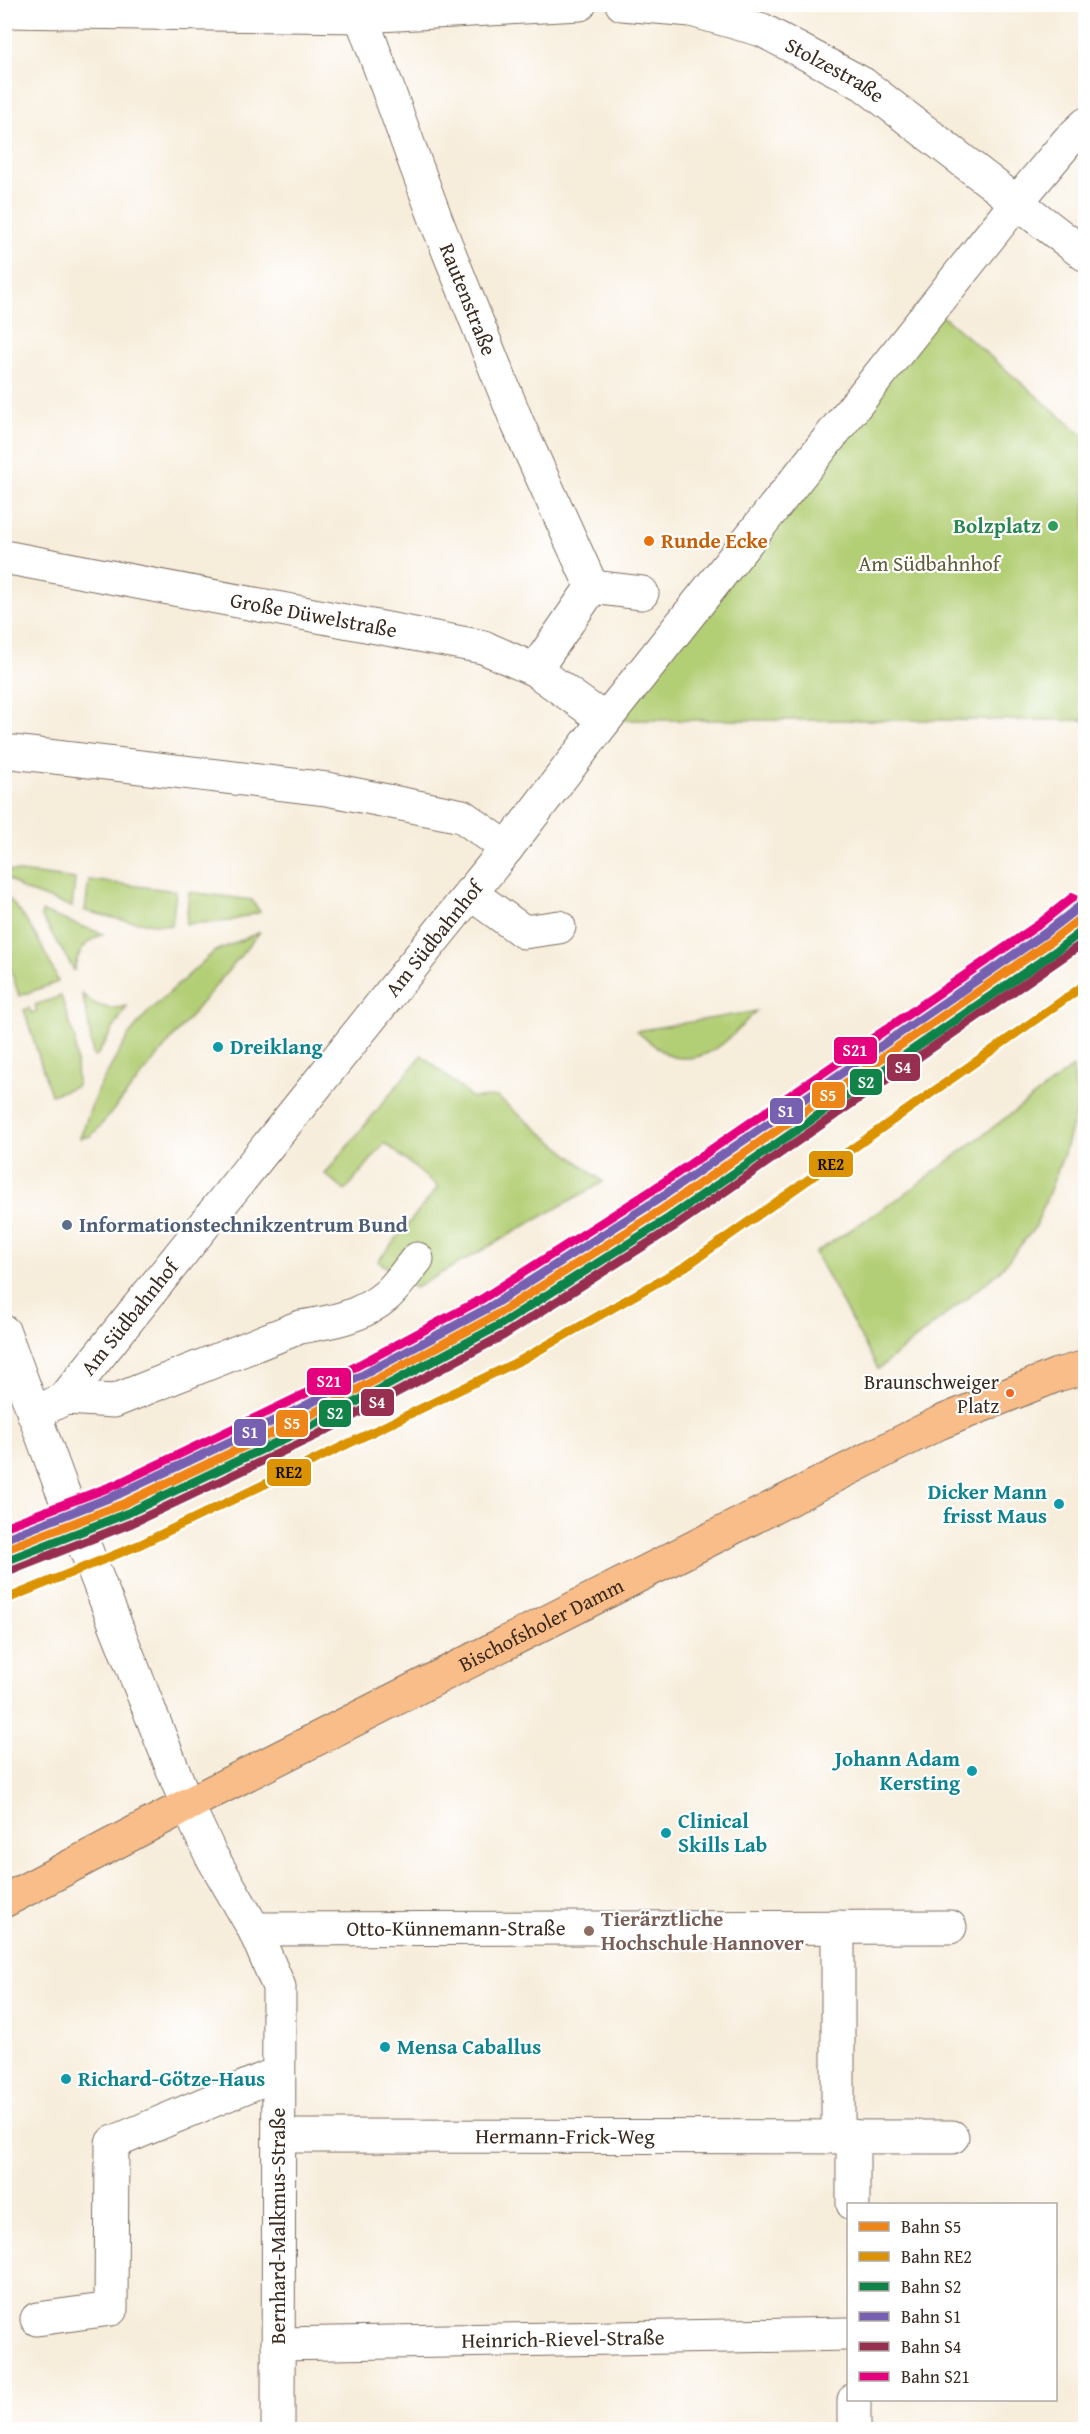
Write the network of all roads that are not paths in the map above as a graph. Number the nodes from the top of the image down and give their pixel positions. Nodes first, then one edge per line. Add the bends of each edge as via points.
1 (580, 4) edge
2 (622, 4) edge
3 (361, 10) edge
4 (4, 11) edge
5 (1086, 124) edge
6 (1017, 202) junction
7 (1084, 254) edge
8 (4, 557) edge
9 (592, 587) junction
10 (642, 593) dead end
11 (536, 670) junction
12 (605, 720) junction
13 (4, 751) edge
14 (507, 848) junction
15 (470, 893) junction
16 (559, 927) dead end
17 (417, 1259) dead end
18 (4, 1332) edge
19 (1086, 1367) edge
20 (10, 1370) edge
21 (65, 1398) junction
22 (34, 1414) junction
23 (187, 1805) junction
24 (4, 1901) edge
25 (838, 1927) junction
26 (950, 1927) dead end
27 (255, 1929) junction
28 (279, 2073) junction
29 (279, 2136) junction
30 (845, 2136) junction
31 (952, 2137) dead end
32 (853, 2203) edge
33 (37, 2319) dead end
34 (847, 2334) edge
35 (278, 2344) junction
36 (854, 2401) edge
37 (278, 2430) edge
38 (854, 2430) edge

1 - 3 street
2 - 6 street, Stolzestraße via 691,10 762,30 863,84
3 - 4 street
3 - 9 street, Rautenstraße via 438,225 517,422
5 - 6 street, Am Südbahnhof
6 - 7 street, Stolzestraße
6 - 12 street, Am Südbahnhof
8 - 11 street, Große Düwelstraße via 483,647
9 - 10 street
9 - 11 street
11 - 12 street, Große Düwelstraße
12 - 14 street, Am Südbahnhof
13 - 14 street via 327,789 462,816
14 - 15 street, Am Südbahnhof
15 - 16 street via 524,932
15 - 21 street, Am Südbahnhof
17 - 21 street via 387,1295 361,1313 300,1327 114,1401
18 - 20 street
19 - 23 main road, Bischofsholer Damm via 939,1423
20 - 22 street
21 - 22 street, Am Südbahnhof
22 - 23 street
23 - 24 main road, Bischofsholer Damm
23 - 27 street
25 - 26 street, Otto-Künnemann-Straße
25 - 27 street, Otto-Künnemann-Straße
25 - 30 street
27 - 28 street, Bernhard-Malkmus-Straße via 279,1987
28 - 29 street, Bernhard-Malkmus-Straße
28 - 33 street via 112,2143 111,2309
29 - 30 street, Hermann-Frick-Weg
29 - 35 street, Bernhard-Malkmus-Straße
30 - 31 street, Hermann-Frick-Weg
30 - 32 street
34 - 35 street, Heinrich-Rievel-Straße
35 - 37 street, Bernhard-Malkmus-Straße
36 - 38 street

